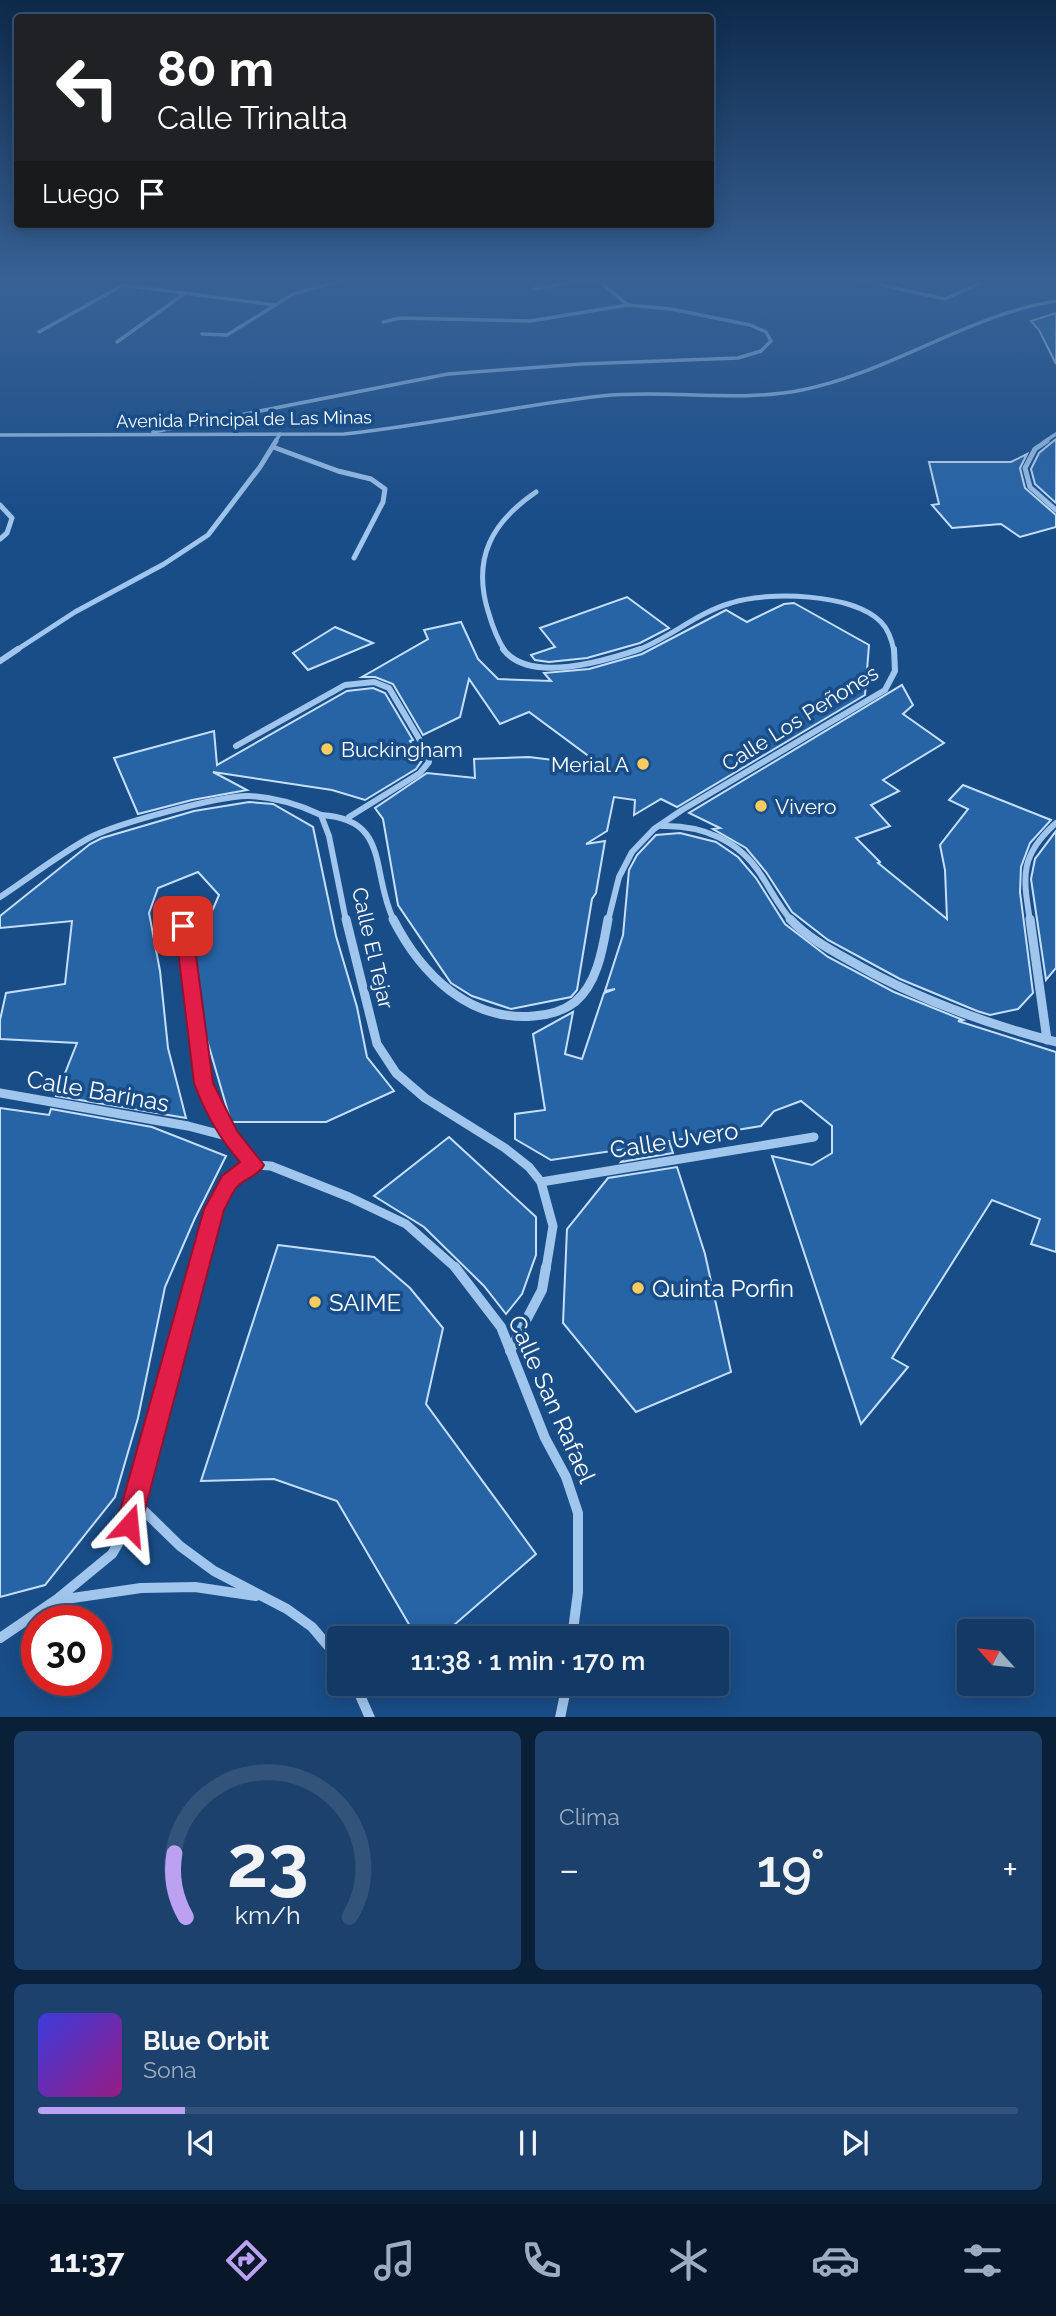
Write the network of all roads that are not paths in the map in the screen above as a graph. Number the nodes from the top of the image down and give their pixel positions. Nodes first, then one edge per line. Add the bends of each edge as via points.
1 (682, 360) edge
2 (899, 360) edge
3 (280, 434) junction
4 (1056, 434) edge
5 (0, 435) edge
6 (135, 435) junction
7 (273, 447) junction
8 (536, 492) dead end
9 (0, 505) edge
10 (1056, 510) edge
11 (0, 539) edge
12 (354, 558) dead end
13 (0, 661) edge
14 (236, 746) dead end
15 (321, 814) junction
16 (349, 817) junction
17 (1056, 823) edge
18 (658, 827) junction
19 (0, 897) edge
20 (194, 904) dead end
21 (1051, 1041) edge
22 (0, 1093) edge
23 (230, 1136) junction
24 (814, 1137) dead end
25 (254, 1165) junction
26 (541, 1182) junction
27 (510, 1351) junction
28 (136, 1503) junction
29 (264, 1597) junction
30 (56, 1600) junction
31 (574, 1626) edge
32 (0, 1638) edge
33 (327, 1645) edge
34 (360, 1696) edge
35 (564, 1696) edge
36 (369, 1717) edge
37 (560, 1717) edge

1 - 6 street via 425,377
2 - 3 street, Avenida Principal de Las Minas via 807,391 752,396 603,396 371,432
3 - 6 street, Avenida Principal de Las Minas
3 - 7 street
4 - 10 street via 1035,449 1025,468 1030,487
5 - 6 street, Avenida Principal de Las Minas
7 - 12 street via 370,479 385,489 383,502
7 - 13 street via 208,535
8 - 18 street, Calle Los Peñones via 511,509 496,528 482,567 482,594 497,640 513,662 560,667 625,653 656,643 721,606 747,599 805,598 853,607 881,621 891,637 896,672 885,690
9 - 11 street via 12,518
14 - 16 street via 345,685 374,682 389,688 428,752 429,762 420,773
15 - 16 street
15 - 19 street via 267,795 237,796 139,820 91,837
15 - 26 street, Calle El Tejar via 377,1044 396,1073 425,1098 505,1148
16 - 18 street, Calle Los Peñones via 367,834 376,851 387,906 396,924 435,976 451,994 484,1013 520,1018 562,1009 594,979 617,882 631,852
17 - 21 street via 1033,843 1024,880
18 - 21 street via 694,826 732,845 758,869 785,914 805,933 890,984 974,1018
20 - 23 street via 183,926 204,1083
22 - 23 street, Calle Barinas
23 - 25 street
24 - 26 street, Calle Uvero
25 - 27 street, Calle San Rafael via 271,1166 405,1224 453,1264 501,1327
25 - 28 street via 229,1182 214,1209
26 - 27 street, Calle El Tejar via 553,1226 542,1290
27 - 31 street, Calle San Rafael via 578,1513
28 - 29 street via 214,1571
28 - 30 street via 112,1554
29 - 30 street via 195,1587 141,1588
29 - 33 street via 312,1627
30 - 32 street
34 - 36 street
35 - 37 street

